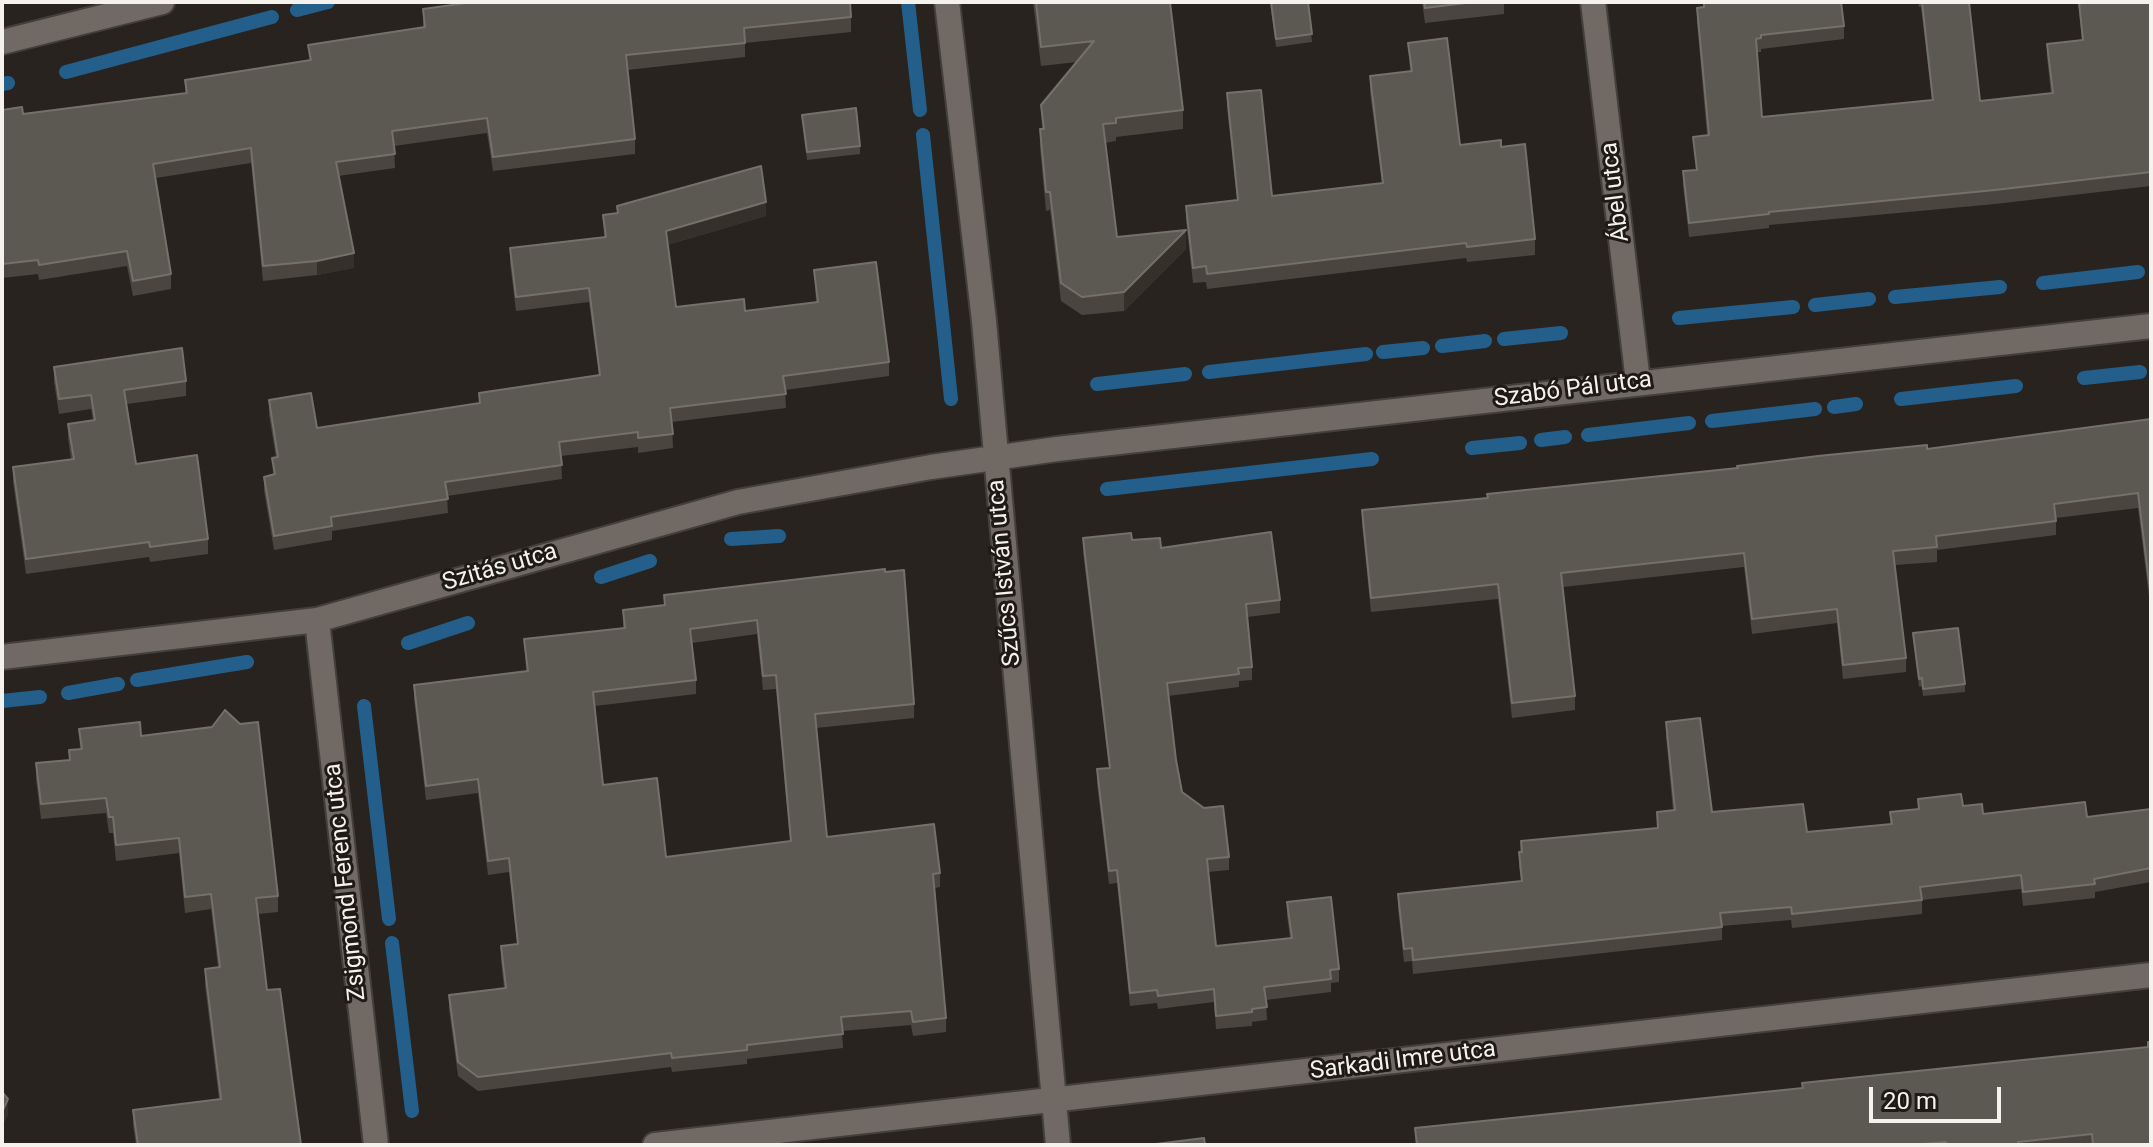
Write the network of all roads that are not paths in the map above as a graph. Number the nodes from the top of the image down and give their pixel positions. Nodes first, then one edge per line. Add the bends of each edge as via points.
1 (162, 2) edge
2 (947, 2) edge
3 (1593, 2) edge
4 (2, 42) edge
5 (2151, 326) edge
6 (1638, 382) junction
7 (995, 457) junction
8 (317, 620) junction
9 (2, 657) edge
10 (2151, 975) edge
11 (1053, 1101) junction
12 (376, 1145) edge
13 (655, 1145) edge
14 (1058, 1145) edge

1 - 4 street
2 - 7 street, Szűcs István utca
3 - 6 street, Ábel utca
5 - 6 street, Szabó Pál utca
6 - 7 street, Szabó Pál utca
7 - 8 street, Szitás utca via 738,502
7 - 11 street, Szűcs István utca
8 - 9 street, Szitás utca
8 - 12 street, Zsigmond Ferenc utca
10 - 11 street, Sarkadi Imre utca
11 - 13 street, Sarkadi Imre utca
11 - 14 street, Szűcs István utca

